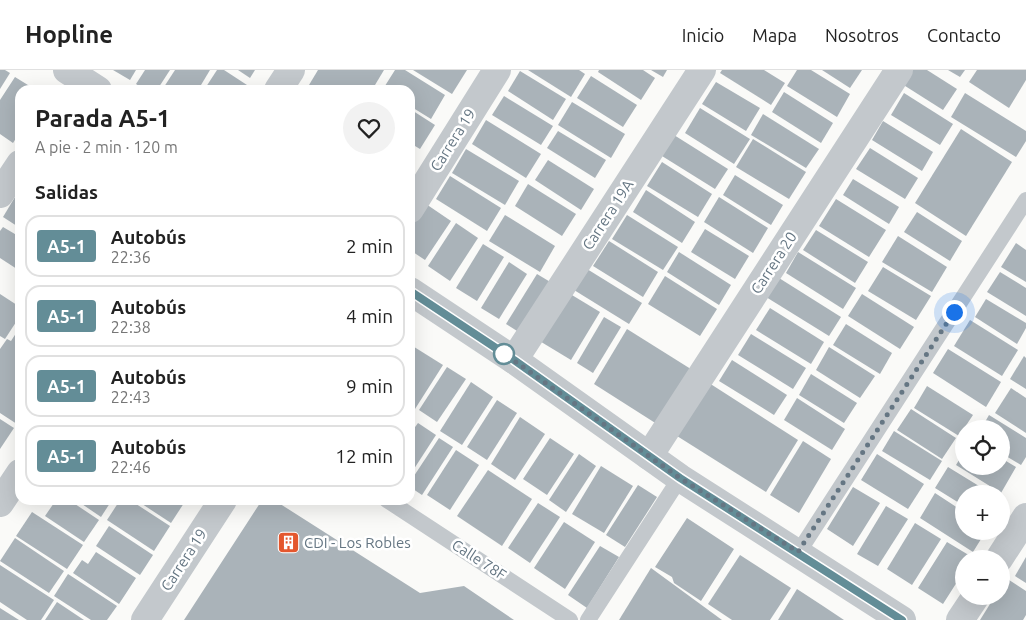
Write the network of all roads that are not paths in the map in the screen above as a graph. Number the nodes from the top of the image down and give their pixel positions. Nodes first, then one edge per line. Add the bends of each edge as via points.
1 (291, 70) edge
2 (497, 70) edge
3 (702, 70) edge
4 (899, 70) edge
5 (281, 85) edge
6 (15, 172) edge
7 (0, 194) edge
8 (1026, 200) edge
9 (415, 201) edge
10 (415, 294) edge
11 (514, 360) junction
12 (649, 456) junction
13 (680, 478) junction
14 (15, 480) edge
15 (0, 503) edge
16 (220, 505) edge
17 (395, 505) edge
18 (1026, 517) edge
19 (1005, 550) edge
20 (798, 552) junction
21 (970, 605) edge
22 (145, 620) edge
23 (570, 620) edge
24 (588, 620) edge
25 (902, 620) edge
26 (960, 620) edge

1 - 5 street
2 - 9 street, Carrera 19
3 - 11 street, Carrera 19A
4 - 12 street, Carrera 20
6 - 7 street
8 - 20 lane
10 - 11 street
11 - 12 street
12 - 13 street
13 - 20 street
13 - 24 lane
14 - 15 street
16 - 22 street, Carrera 19
17 - 23 lane, Calle 78F
18 - 19 street
20 - 25 street
21 - 26 street

